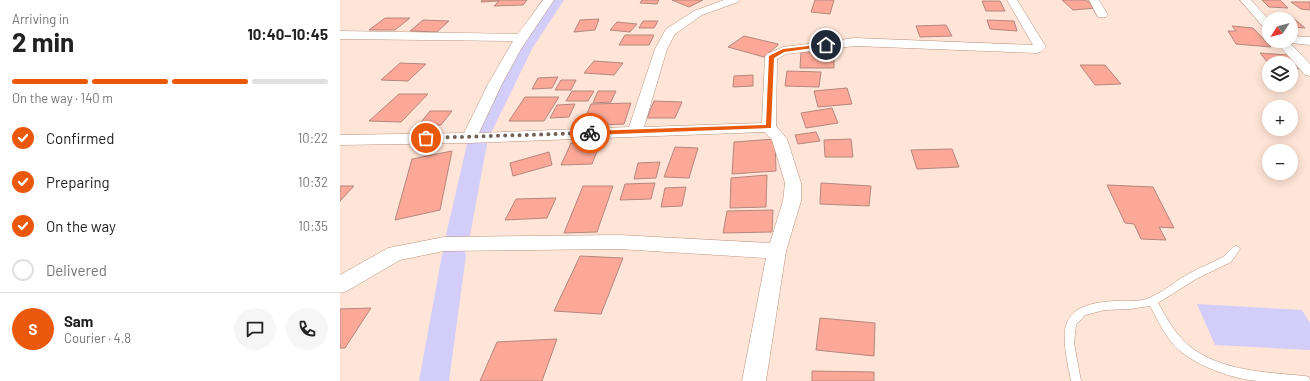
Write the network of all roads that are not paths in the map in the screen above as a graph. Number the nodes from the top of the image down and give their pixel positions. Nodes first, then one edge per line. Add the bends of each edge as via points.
1 (549, 0) edge
2 (1012, 0) edge
3 (1094, 0) edge
4 (1245, 0) edge
5 (727, 1) edge
6 (1102, 15) dead end
7 (1262, 19) edge
8 (340, 36) edge
9 (521, 38) junction
10 (1298, 40) edge
11 (1310, 41) edge
12 (1288, 48) edge
13 (1310, 72) edge
14 (769, 127) junction
15 (635, 132) junction
16 (470, 138) junction
17 (340, 140) edge
18 (1236, 249) dead end
19 (777, 251) junction
20 (340, 285) edge
21 (1152, 302) junction
22 (754, 381) edge
23 (1076, 381) edge
24 (1305, 381) edge

1 - 9 street
2 - 14 street via 1039,45 1037,49 855,42 776,53 771,57
3 - 6 street
4 - 7 street
5 - 15 street via 698,13 670,32 660,49
8 - 9 street
9 - 16 street via 483,106
10 - 11 street
12 - 13 street
14 - 15 street
14 - 19 street via 779,139 793,183 792,201
15 - 16 street
16 - 17 street
18 - 21 lane via 1228,259 1193,276
19 - 20 street via 619,242 444,244 395,253
19 - 22 street
21 - 23 lane via 1105,306 1082,312 1071,324 1069,344
21 - 24 lane via 1182,346 1205,362 1243,375

